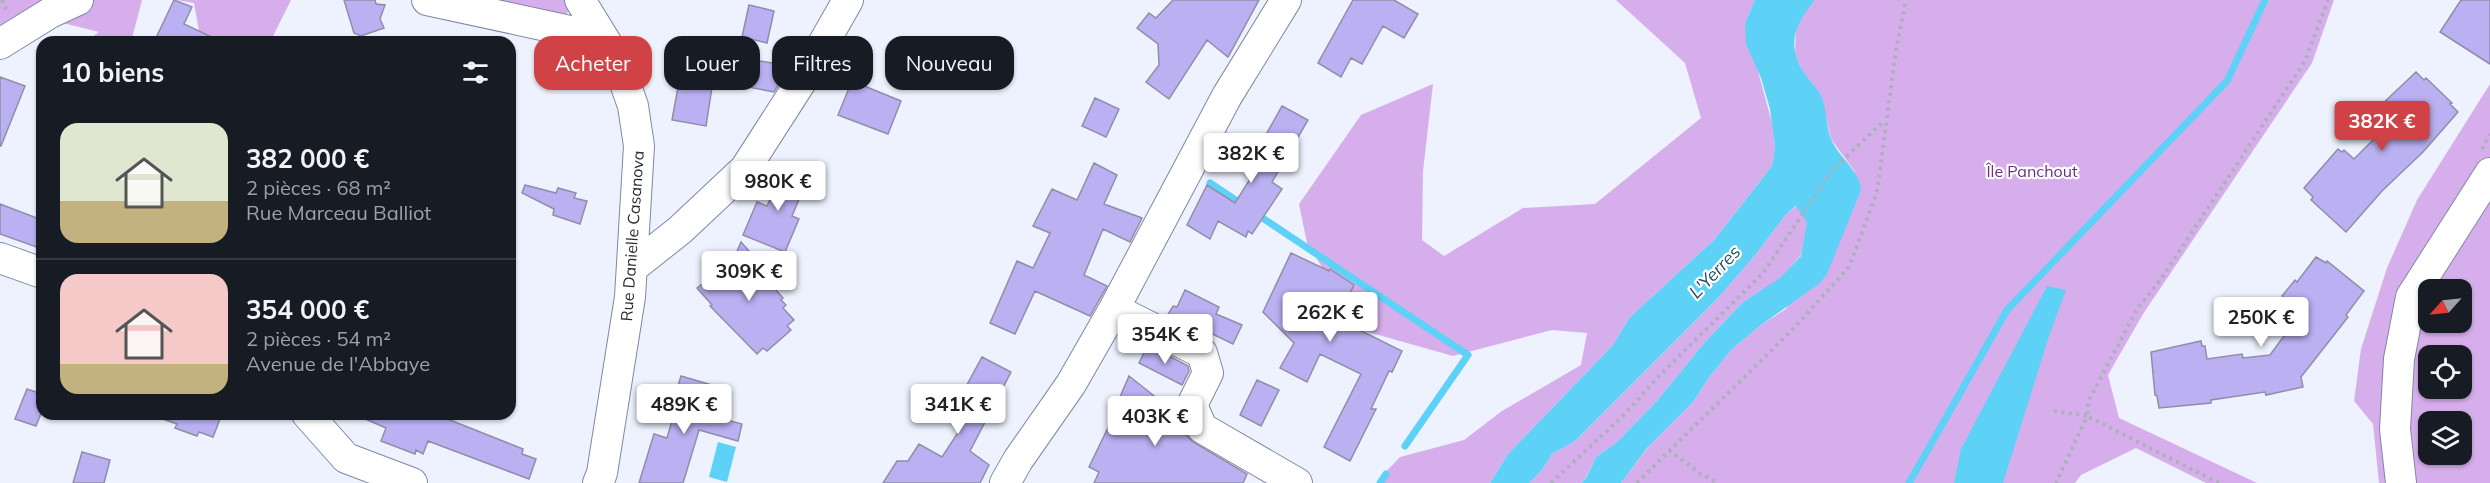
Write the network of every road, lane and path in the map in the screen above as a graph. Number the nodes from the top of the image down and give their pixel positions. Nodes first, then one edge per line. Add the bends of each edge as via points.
1 (78, 0) edge
2 (427, 0) edge
3 (848, 0) edge
4 (1286, 0) edge
5 (1906, 0) edge
6 (2328, 0) edge
7 (583, 2) edge
8 (593, 36) edge
9 (601, 36) edge
10 (0, 44) edge
11 (628, 90) edge
12 (1885, 120) junction
13 (2490, 173) edge
14 (2490, 194) edge
15 (0, 258) edge
16 (632, 268) junction
17 (36, 271) edge
18 (2438, 279) edge
19 (1111, 314) junction
20 (2421, 333) edge
21 (1146, 343) dead end
22 (2054, 411) dead end
23 (2087, 416) junction
24 (312, 420) edge
25 (1669, 450) junction
26 (412, 483) edge
27 (598, 483) edge
28 (1005, 483) edge
29 (1297, 483) edge
30 (1551, 483) edge
31 (1637, 483) edge
32 (1718, 483) edge
33 (2056, 483) edge
34 (2219, 483) edge
35 (2401, 483) edge
36 (2418, 483) edge

1 - 10 street
2 - 8 street
3 - 16 street via 745,169 680,230
4 - 19 street via 1227,96
5 - 12 path
6 - 23 path via 2305,61 2161,279 2137,309 2088,402
7 - 9 street, Rue Danielle Casanova
11 - 16 street, Rue Danielle Casanova via 637,136
12 - 25 path via 1877,192 1849,267 1795,327
12 - 30 path via 1832,170 1763,273 1624,415
13 - 35 street via 2411,297 2399,359 2395,429
14 - 18 street
15 - 17 street
16 - 27 street, Rue Danielle Casanova
19 - 21 street
19 - 28 street via 1065,394
19 - 29 street via 1202,353 1208,373 1192,405 1202,428
20 - 36 street via 2410,432
22 - 23 path
23 - 33 path
23 - 34 path
24 - 26 street via 346,458
25 - 31 path
25 - 32 path

